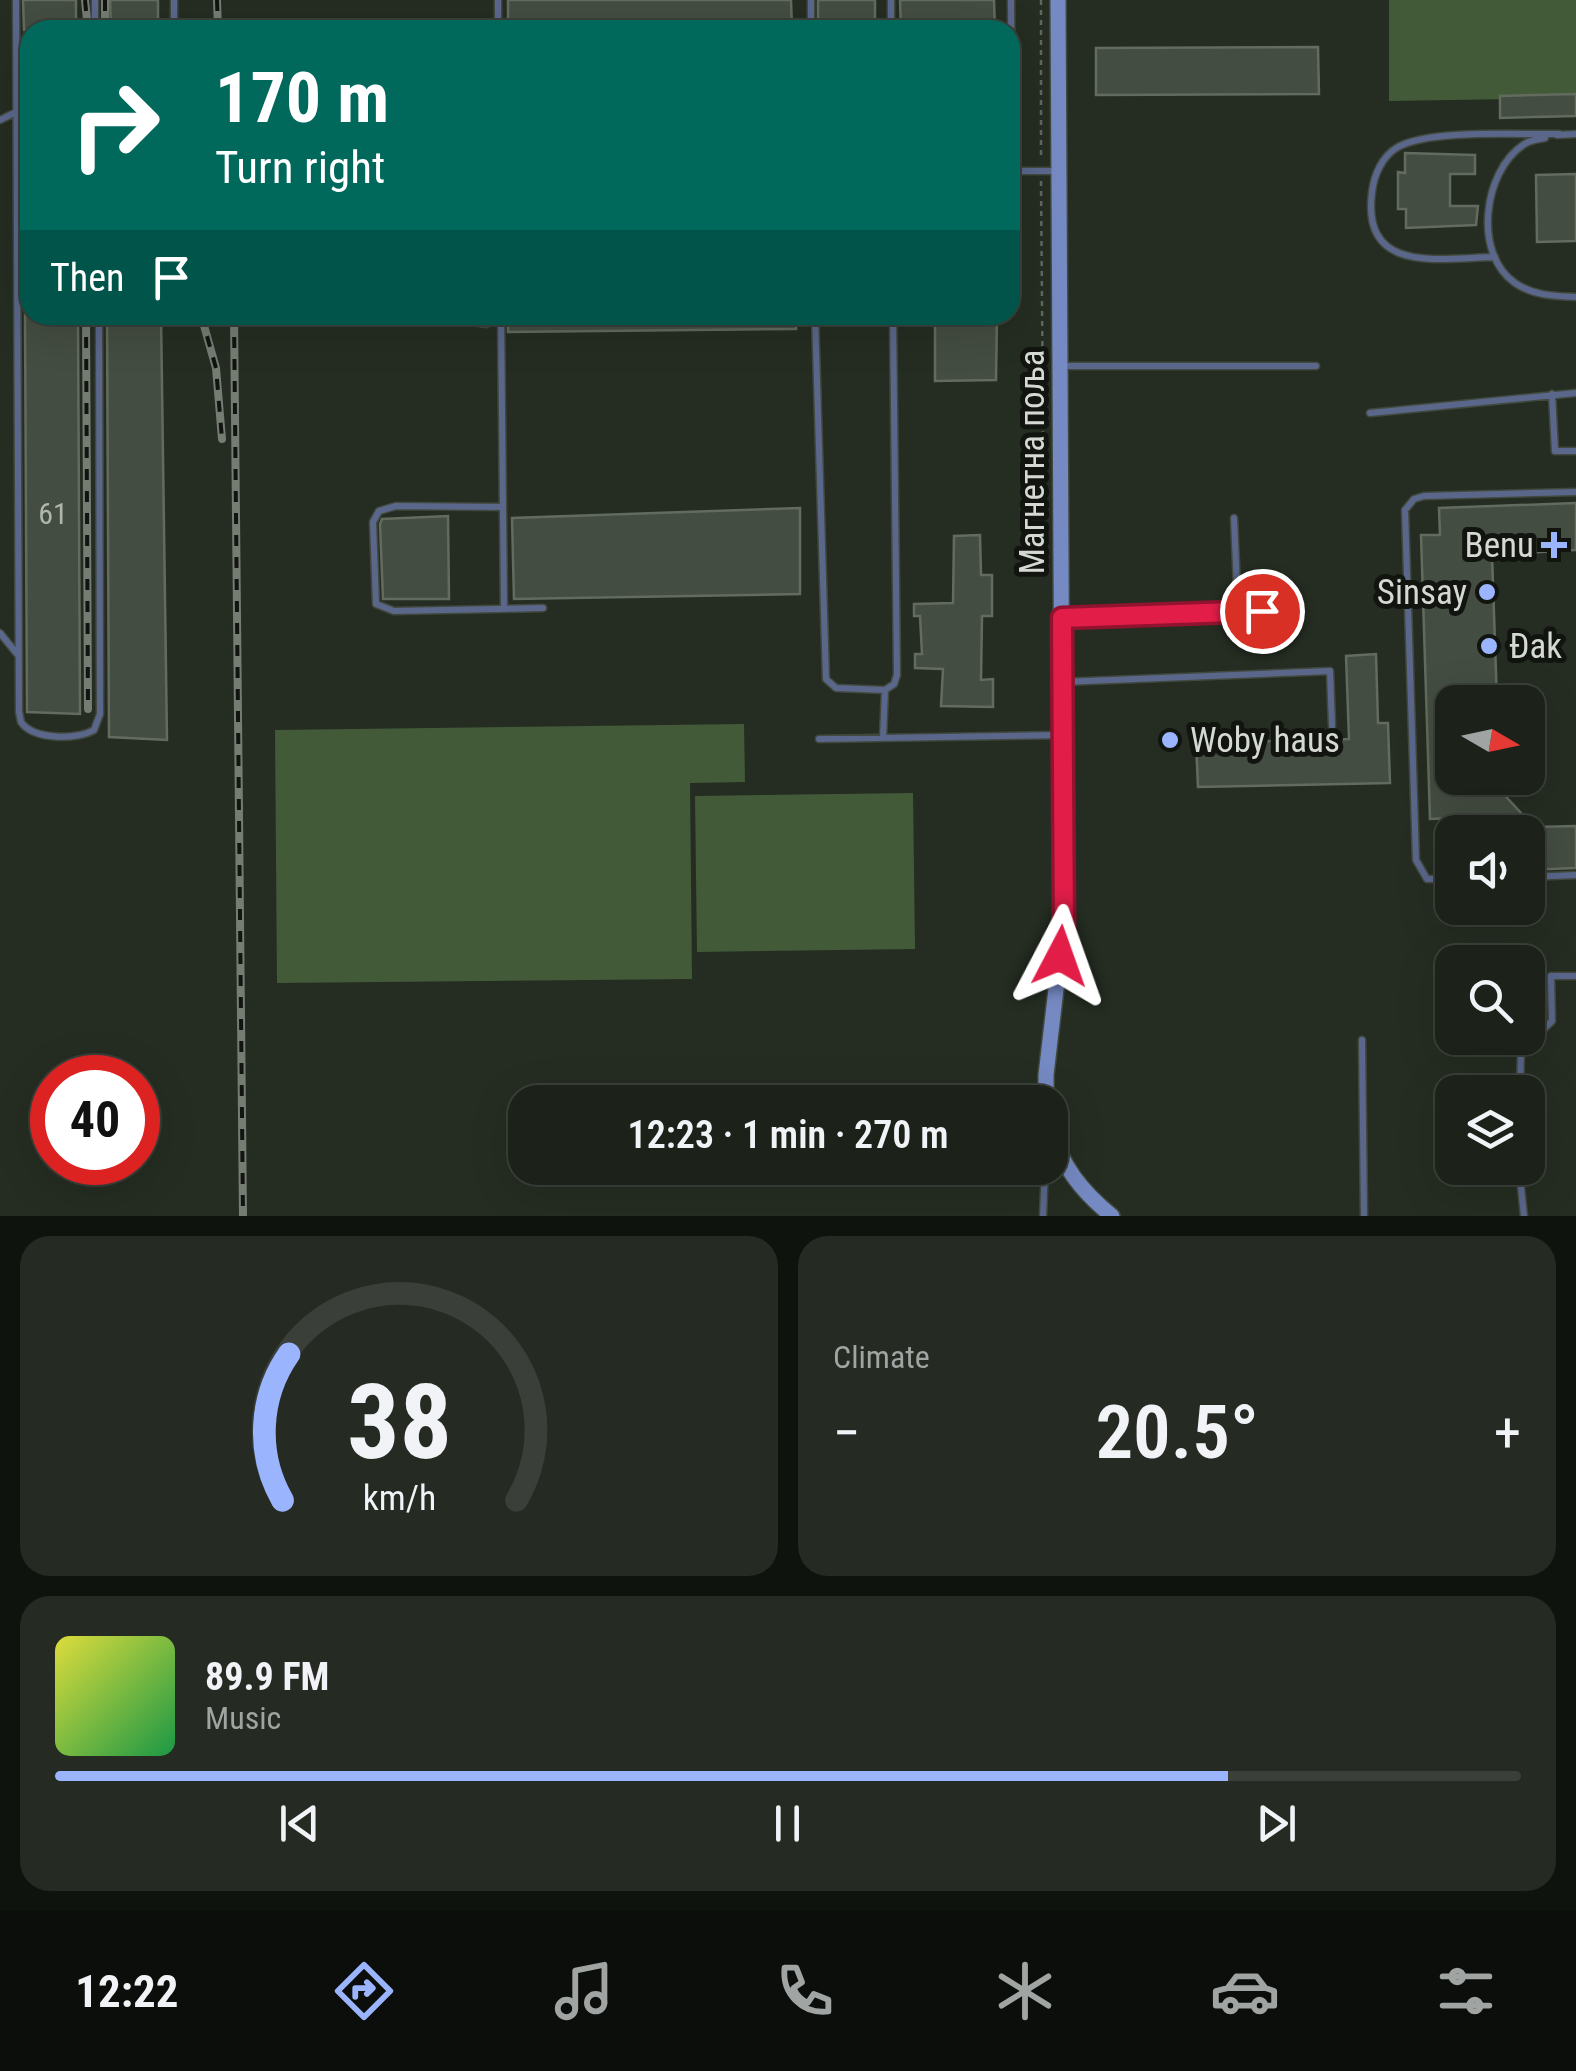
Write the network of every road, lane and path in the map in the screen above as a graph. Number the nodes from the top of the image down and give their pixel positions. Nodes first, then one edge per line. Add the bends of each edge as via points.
1 (16, 0) edge
2 (1040, 0) edge
3 (1058, 0) edge
4 (16, 112) junction
5 (0, 120) edge
6 (1559, 134) junction
7 (1576, 134) edge
8 (1041, 170) junction
9 (1060, 170) junction
10 (1020, 171) edge
11 (1494, 257) junction
12 (1576, 297) edge
13 (99, 325) edge
14 (500, 325) edge
15 (815, 325) edge
16 (893, 325) edge
17 (1062, 366) junction
18 (1316, 366) dead end
19 (1576, 393) edge
20 (1552, 394) junction
21 (1370, 413) dead end
22 (1576, 451) edge
23 (1576, 492) edge
24 (504, 507) junction
25 (1234, 518) dead end
26 (1044, 542) dead end
27 (504, 608) junction
28 (543, 608) dead end
29 (1262, 611) dead end
30 (1238, 612) junction
31 (1062, 618) junction
32 (0, 633) edge
33 (18, 656) junction
34 (1062, 682) junction
35 (885, 690) junction
36 (1332, 726) dead end
37 (1062, 735) junction
38 (819, 738) dead end
39 (883, 738) junction
40 (1576, 875) edge
41 (1545, 876) edge
42 (1435, 879) edge
43 (1576, 976) edge
44 (1362, 1040) dead end
45 (1520, 1075) edge
46 (1046, 1085) edge
47 (1068, 1172) edge
48 (1045, 1185) edge
49 (1521, 1185) edge
50 (1043, 1216) edge
51 (1112, 1216) edge
52 (1364, 1216) edge
53 (1524, 1216) edge

1 - 4 lane
2 - 8 path
3 - 9 street, Магнетна поља
4 - 5 lane
4 - 33 lane
6 - 7 lane
6 - 11 lane via 1525,142 1500,174 1486,234
6 - 11 lane via 1430,138 1401,145 1382,162 1371,205 1385,246 1410,258
8 - 9 lane
8 - 10 lane
8 - 26 path
9 - 17 street, Магнетна поља
11 - 12 lane via 1516,284 1544,296
13 - 33 lane via 100,714 94,730 81,736 26,730 20,722
14 - 24 lane
15 - 35 lane via 826,674 836,688
16 - 35 lane via 897,675
17 - 18 lane
17 - 31 street, Магнетна поља
19 - 20 lane
20 - 21 lane
20 - 22 lane via 1554,452
23 - 42 lane via 1424,496 1405,510 1416,860 1427,879
24 - 27 lane
24 - 27 lane via 396,506 379,511 373,522 378,607
25 - 30 lane
27 - 28 lane
29 - 30 lane
30 - 31 lane
31 - 34 street, Магнетна поља
32 - 33 lane
34 - 36 lane via 1330,670
34 - 37 street, Магнетна поља
35 - 39 lane
37 - 39 lane
37 - 46 street, Магнетна поља via 1064,929
38 - 39 lane
40 - 41 lane
43 - 45 lane via 1551,976 1552,1021 1521,1051
44 - 52 lane
47 - 51 street
48 - 50 lane
49 - 53 lane

